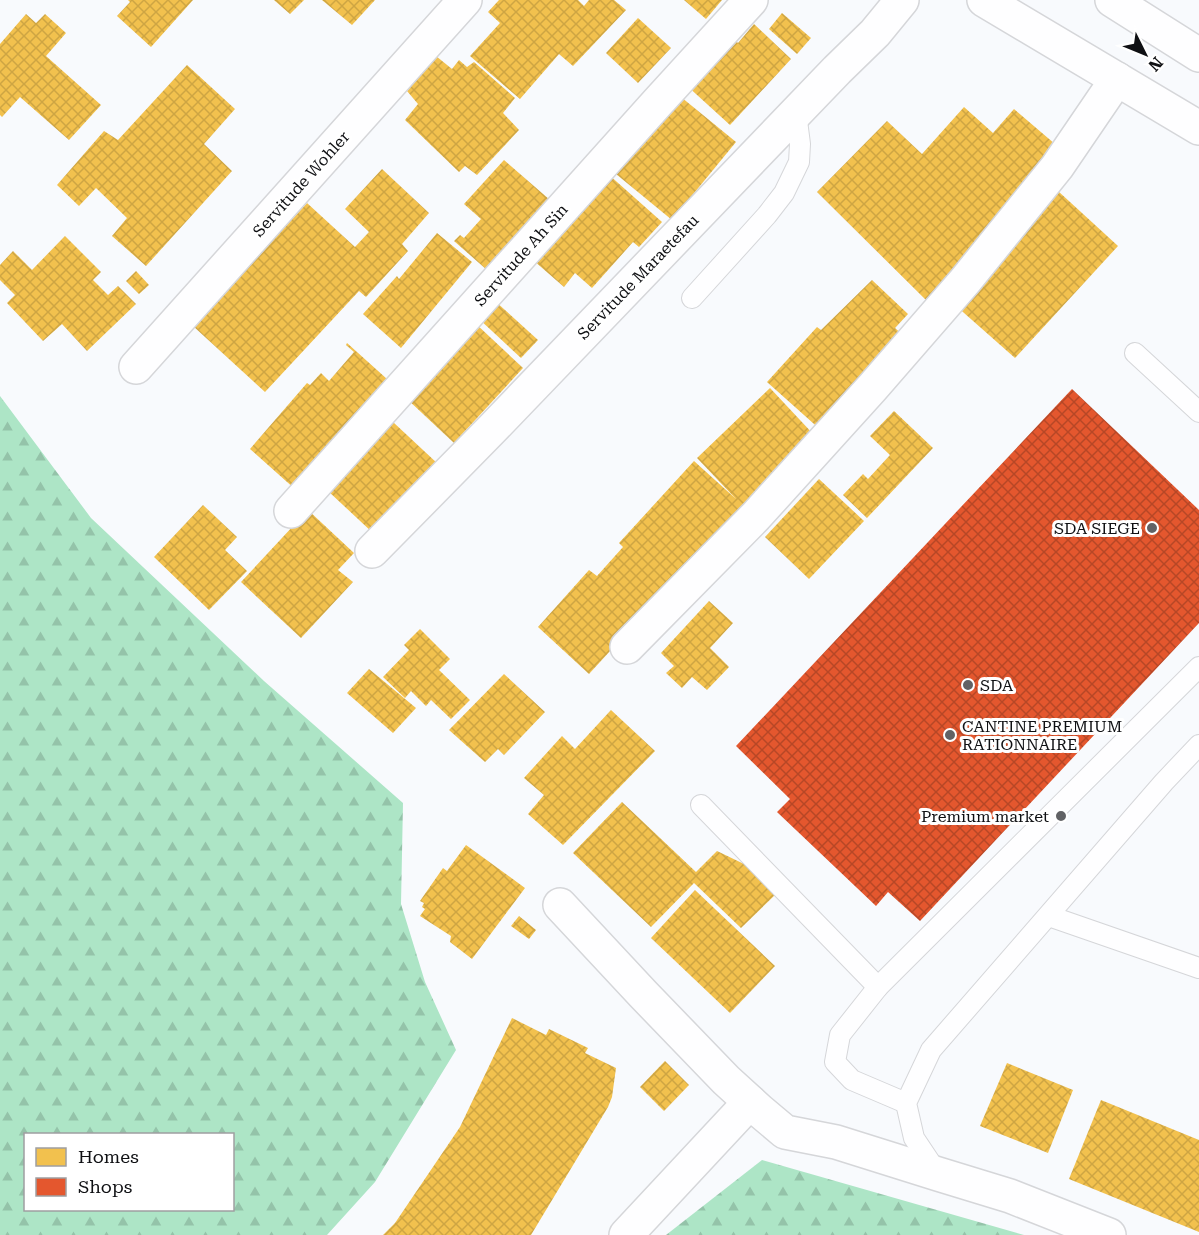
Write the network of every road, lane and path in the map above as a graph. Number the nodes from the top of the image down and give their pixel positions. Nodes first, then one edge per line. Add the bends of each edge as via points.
1 (465, 0) edge
2 (751, 0) edge
3 (902, 0) edge
4 (984, 0) edge
5 (1112, 0) edge
6 (1199, 55) edge
7 (1117, 79) junction
8 (796, 113) junction
9 (1199, 128) edge
10 (692, 298) dead end
11 (1135, 353) dead end
12 (136, 367) dead end
13 (1199, 412) edge
14 (291, 511) dead end
15 (372, 551) dead end
16 (627, 647) dead end
17 (1199, 667) edge
18 (1199, 745) edge
19 (701, 806) dead end
20 (560, 905) dead end
21 (1049, 916) junction
22 (1199, 968) edge
23 (878, 987) junction
24 (750, 1102) junction
25 (906, 1103) junction
26 (938, 1174) junction
27 (626, 1235) edge
28 (1109, 1235) edge

1 - 12 street, Servitude Wohler
2 - 14 street, Servitude Ah Sin
3 - 8 street, Servitude Maraetefau
4 - 7 street
5 - 6 street
7 - 9 street
7 - 16 street via 1057,167 873,388 756,516
8 - 10 lane via 799,162 784,194
8 - 15 street, Servitude Maraetefau
11 - 13 lane
17 - 23 lane
18 - 21 lane
19 - 23 lane
20 - 24 street
21 - 22 lane
21 - 25 lane via 931,1050
23 - 25 lane via 840,1035 835,1062 852,1080
24 - 26 street via 785,1132 836,1142
24 - 27 street
25 - 26 lane via 914,1138
26 - 28 street via 1010,1196

